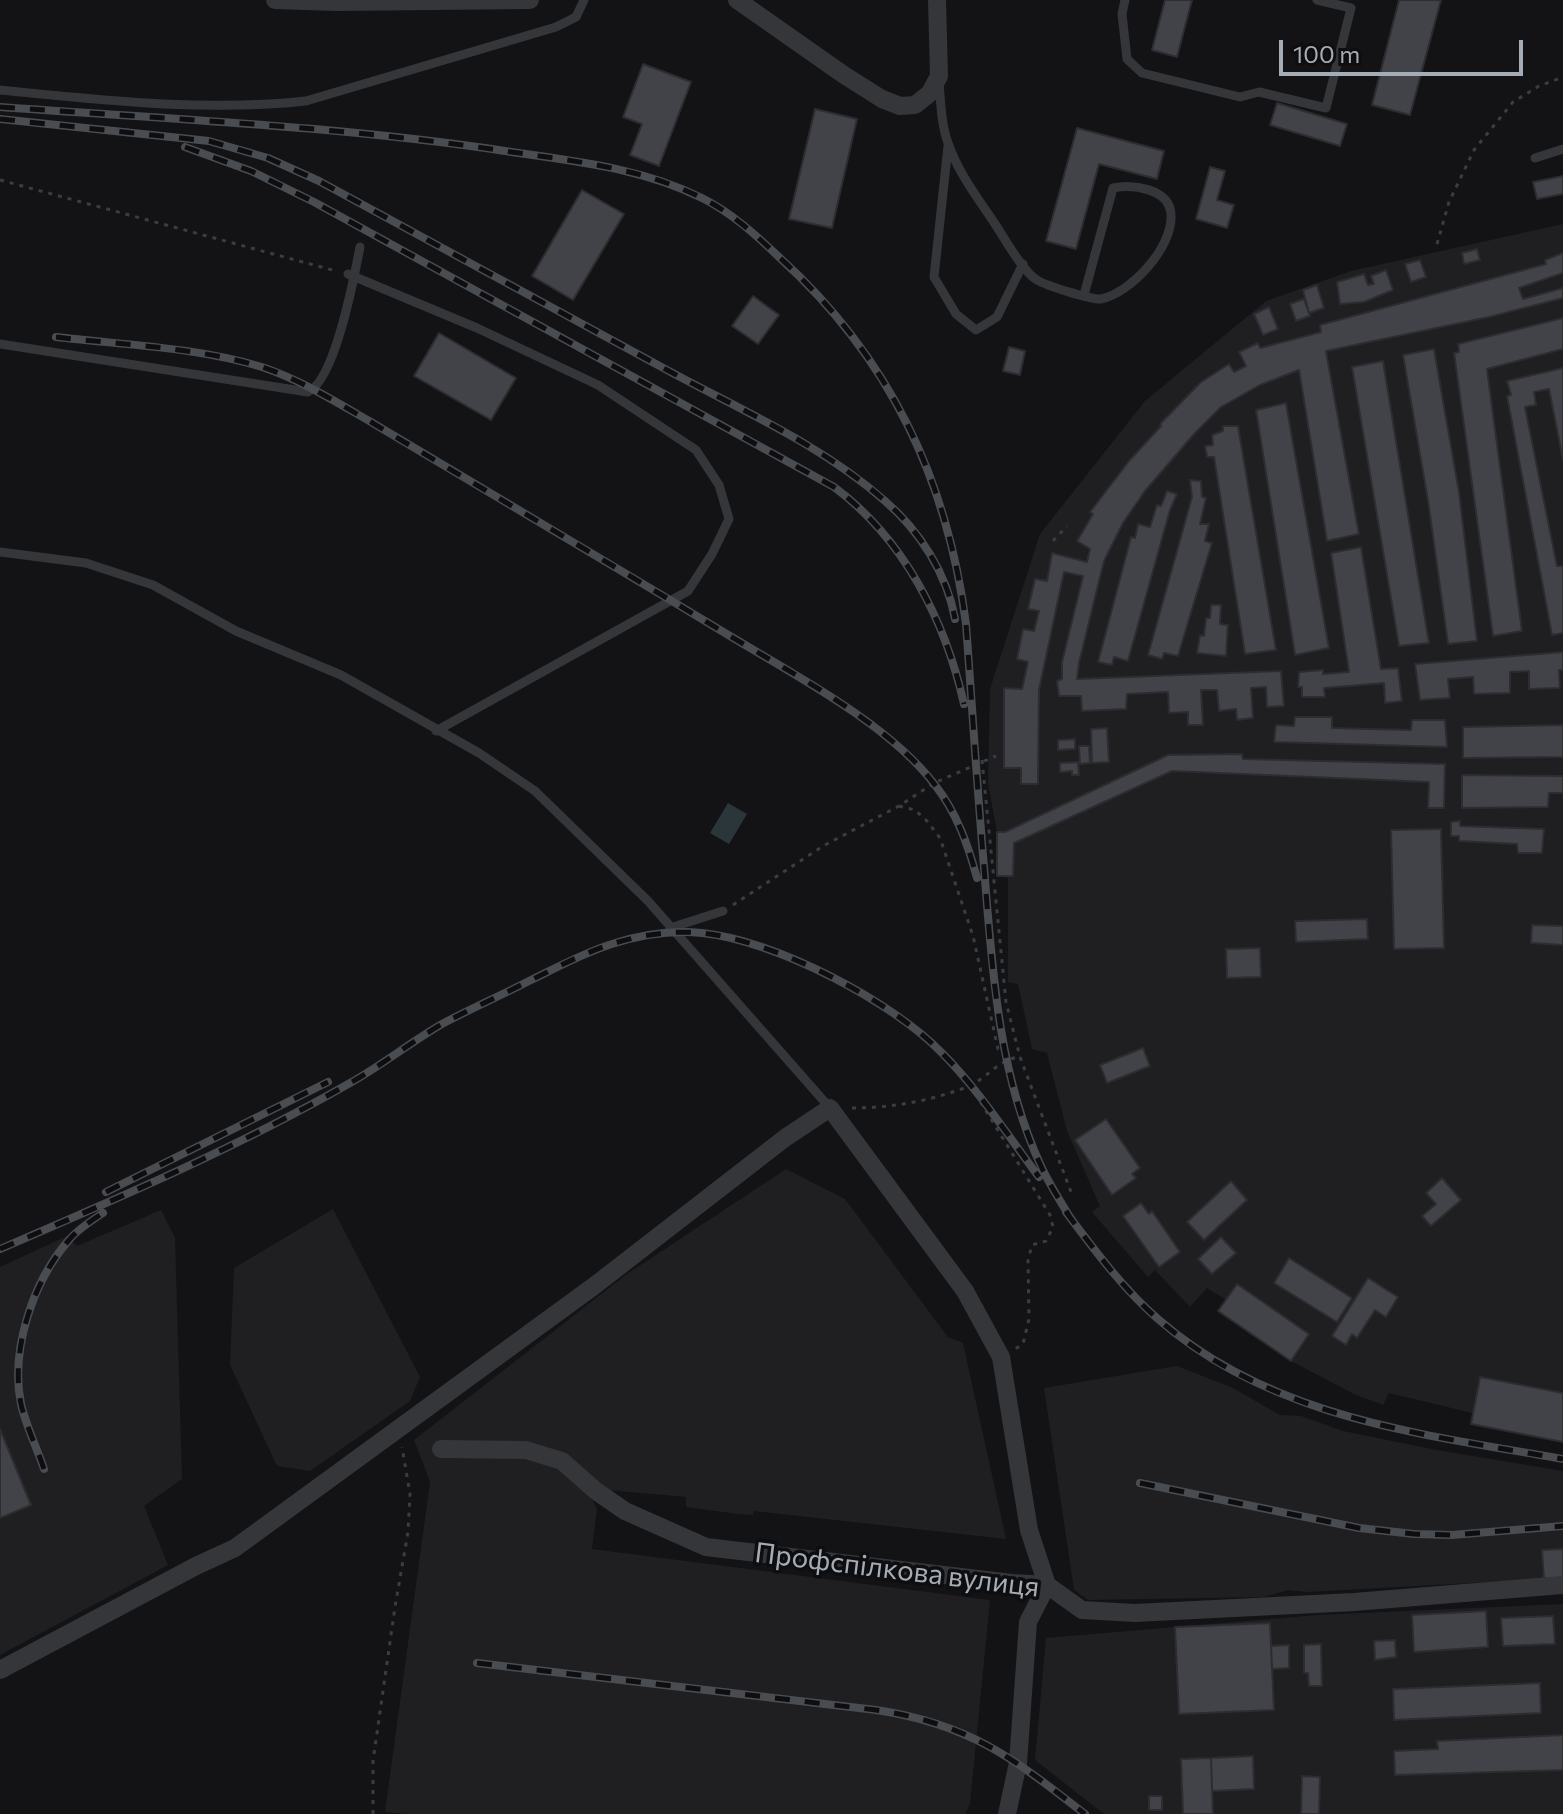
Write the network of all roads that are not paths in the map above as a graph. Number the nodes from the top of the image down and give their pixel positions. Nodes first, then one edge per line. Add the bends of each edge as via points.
1 (275, 0) edge
2 (530, 0) edge
3 (584, 0) edge
4 (737, 0) edge
5 (937, 0) edge
6 (1125, 0) edge
7 (1317, 0) edge
8 (939, 76) junction
9 (0, 90) edge
10 (948, 146) junction
11 (1563, 149) edge
12 (1535, 158) dead end
13 (360, 247) dead end
14 (1023, 264) junction
15 (351, 276) junction
16 (1084, 295) junction
17 (0, 344) edge
18 (0, 552) edge
19 (436, 731) junction
20 (723, 911) road end
21 (670, 928) junction
22 (830, 1108) junction
23 (441, 1449) dead end
24 (1047, 1585) junction
25 (1563, 1585) edge
26 (0, 1670) edge
27 (1007, 1814) edge

1 - 2 street
3 - 9 lane via 576,17 556,27 306,101 156,103
4 - 8 street via 844,75 900,106 915,105
5 - 8 street
6 - 7 lane via 1127,59 1142,73 1240,97 1259,92 1326,108 1351,8
8 - 10 lane
10 - 14 lane
10 - 14 lane via 934,277 956,314 976,330 997,317
11 - 12 lane
13 - 15 lane
14 - 16 lane via 1035,280
15 - 17 lane via 330,367 308,392
15 - 19 lane via 598,385 696,450 719,485 729,519 688,591
16 - 16 lane via 1097,300 1119,293 1145,273 1172,216 1157,193 1129,184 1113,188
18 - 19 lane via 86,563 153,585 236,631 341,675
19 - 21 lane via 535,791
20 - 21 lane
21 - 22 lane
22 - 24 street via 965,1291 1001,1357 1029,1530
22 - 26 street via 235,1548
23 - 24 street, Профспілкова вулиця via 526,1450 562,1461 625,1511 706,1547
24 - 25 street, Профспілкова вулиця via 1082,1610 1135,1613
24 - 27 street via 1028,1622 1018,1763

